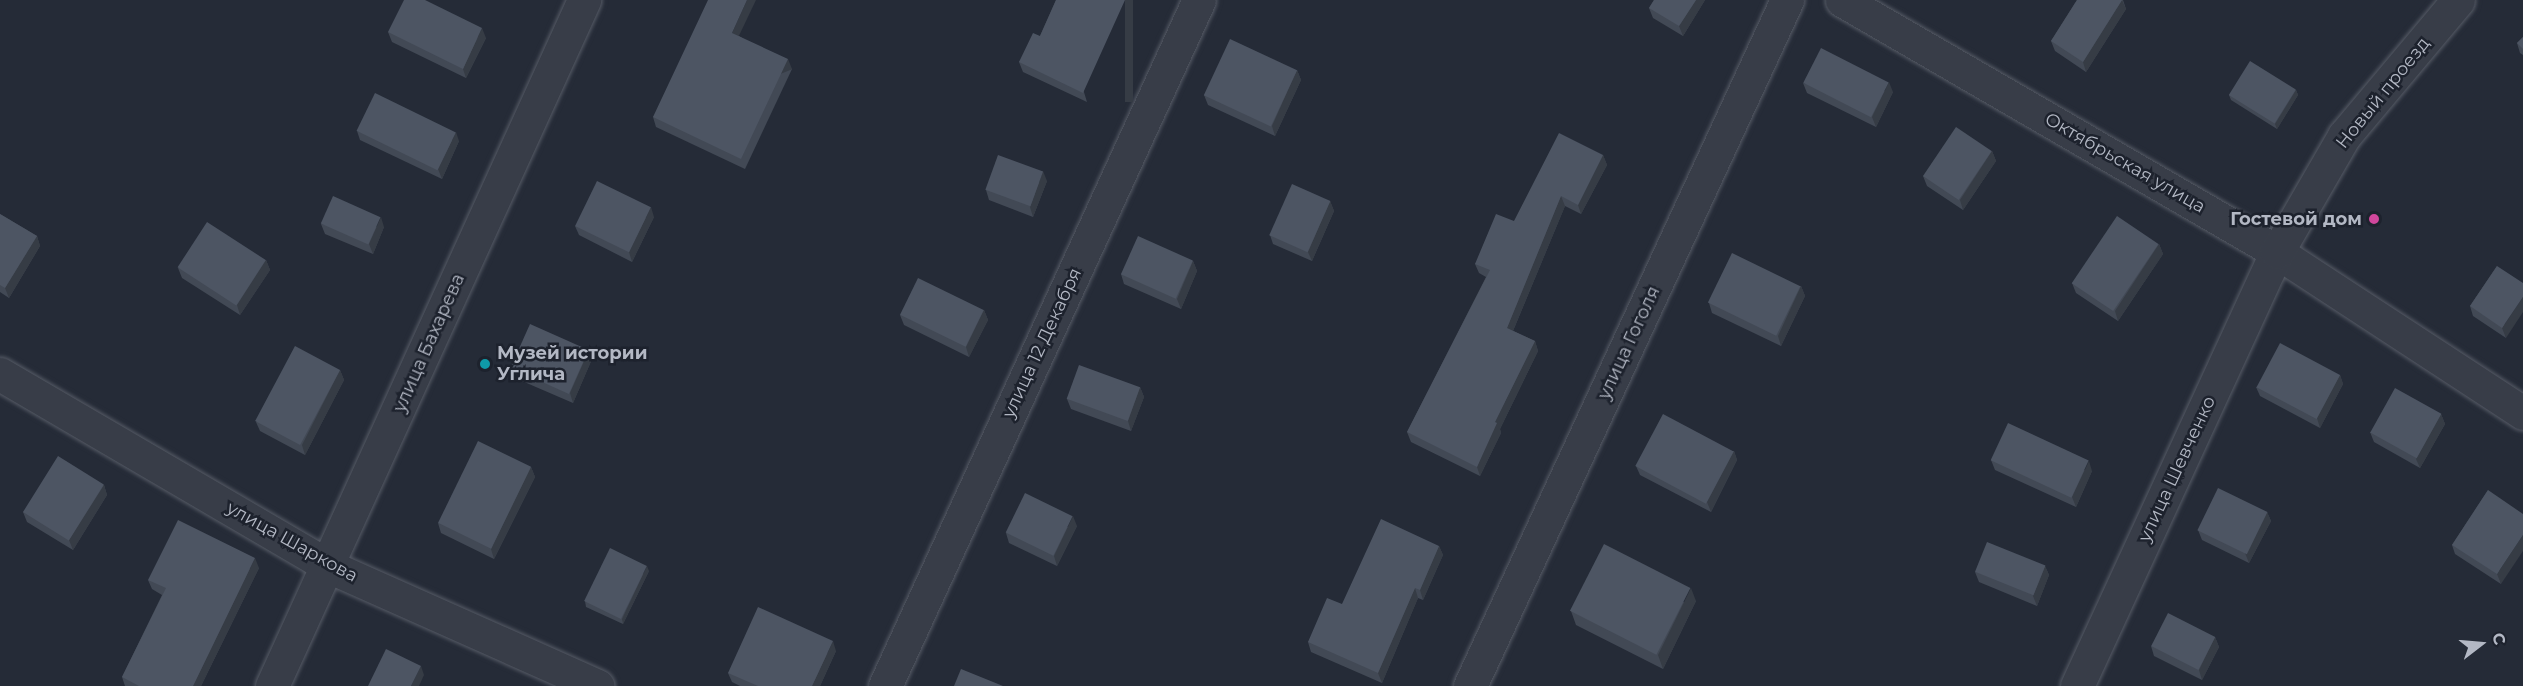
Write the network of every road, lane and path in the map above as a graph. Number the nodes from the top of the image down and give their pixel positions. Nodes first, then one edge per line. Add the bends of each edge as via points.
1 (584, 0) edge
2 (1199, 0) edge
3 (1787, 0) edge
4 (1842, 0) edge
5 (2458, 0) edge
6 (2277, 252) junction
7 (0, 374) edge
8 (2523, 413) edge
9 (328, 566) junction
10 (272, 686) edge
11 (597, 686) edge
12 (885, 686) edge
13 (1470, 686) edge
14 (2077, 686) edge

1 - 9 street, улица Бахарева
2 - 12 street, улица 12 Декабря
3 - 13 street, улица Гоголя
4 - 6 street, Октябрьская улица
5 - 6 street, Новый проезд via 2344,136
6 - 8 street, Октябрьская улица
6 - 14 street, улица Шевченко
7 - 9 street, улица Шаркова
9 - 10 street, улица Бахарева
9 - 11 street, улица Шаркова

